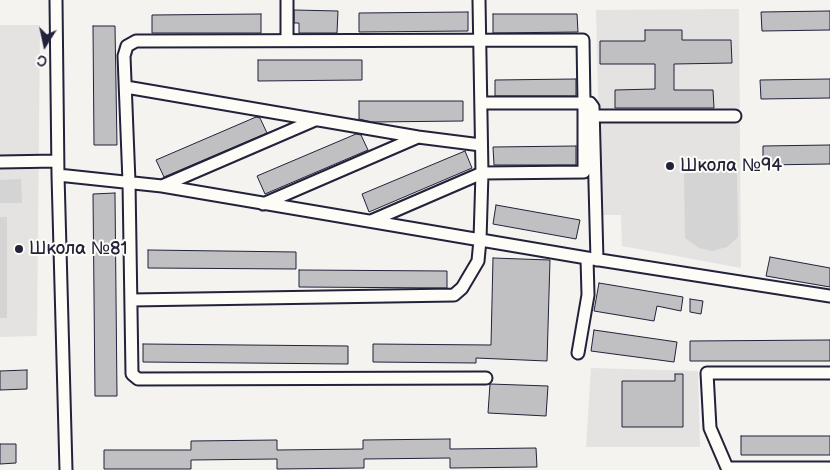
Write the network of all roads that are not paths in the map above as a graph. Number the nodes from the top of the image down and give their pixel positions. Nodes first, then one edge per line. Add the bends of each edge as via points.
1 (56, 0) edge
2 (287, 0) edge
3 (479, 0) edge
4 (287, 40) junction
5 (479, 40) junction
6 (126, 87) junction
7 (480, 103) junction
8 (584, 103) junction
9 (589, 116) junction
10 (735, 116) dead end
11 (315, 120) junction
12 (418, 137) junction
13 (481, 145) junction
14 (58, 161) junction
15 (0, 162) edge
16 (482, 173) junction
17 (58, 175) junction
18 (129, 182) junction
19 (162, 186) junction
20 (262, 204) junction
21 (371, 221) junction
22 (480, 240) junction
23 (592, 259) junction
24 (830, 296) edge
25 (131, 300) junction
26 (578, 352) dead end
27 (830, 373) edge
28 (486, 378) dead end
29 (830, 468) edge
30 (728, 469) edge
31 (66, 470) edge

1 - 14 lane
2 - 4 lane
3 - 5 lane
4 - 5 lane
4 - 6 lane via 136,41 127,46 124,56
5 - 7 lane
5 - 8 lane via 583,40
6 - 11 lane
6 - 18 lane
7 - 8 lane
7 - 13 lane
8 - 9 lane
9 - 10 lane
9 - 16 lane via 584,172
9 - 23 lane
11 - 12 lane
11 - 19 lane
12 - 13 lane
12 - 20 lane
13 - 16 lane
14 - 15 lane
14 - 17 lane
16 - 21 lane
16 - 22 lane
17 - 18 lane
17 - 31 lane
18 - 19 lane
18 - 25 lane
19 - 20 lane
20 - 21 lane
21 - 22 lane
22 - 23 lane
22 - 25 lane via 478,261 454,296
23 - 24 lane
23 - 26 lane
25 - 28 lane via 132,374 138,379
27 - 30 lane via 707,374 710,428
29 - 30 lane

